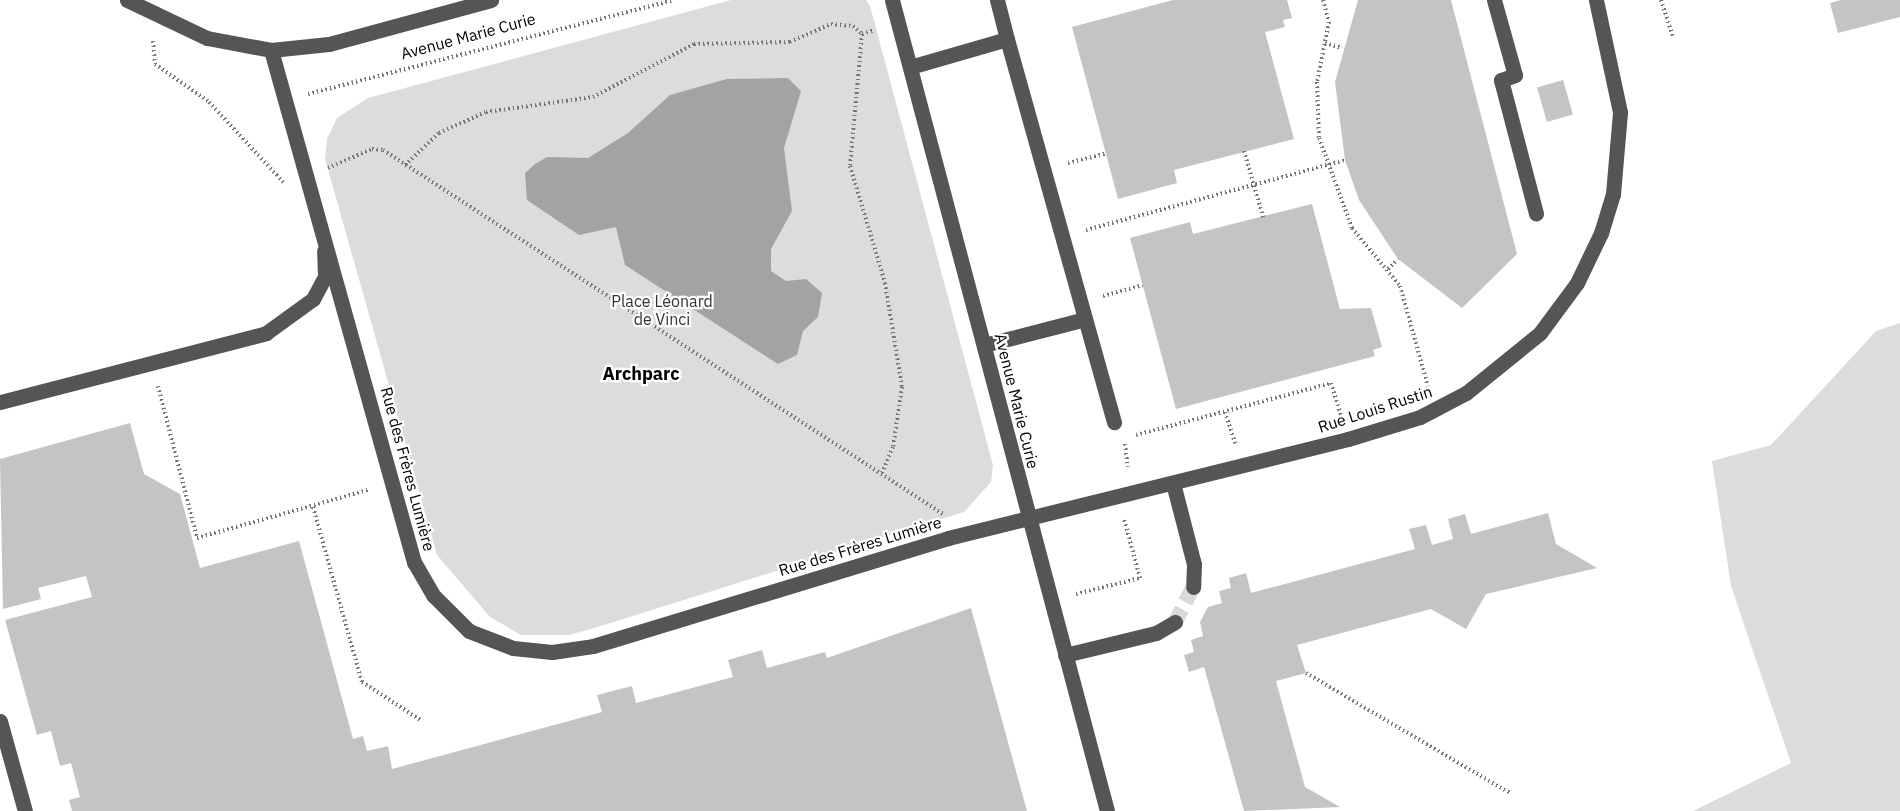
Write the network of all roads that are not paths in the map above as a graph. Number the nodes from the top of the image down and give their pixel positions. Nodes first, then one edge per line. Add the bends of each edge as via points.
1 (127, 0) edge
2 (491, 0) edge
3 (892, 0) edge
4 (997, 0) edge
5 (1494, 0) edge
6 (1596, 0) edge
7 (1007, 39) junction
8 (271, 50) junction
9 (910, 66) junction
10 (315, 198) junction
11 (1536, 213) dead end
12 (1085, 319) junction
13 (984, 345) junction
14 (0, 402) edge
15 (1114, 423) dead end
16 (1173, 483) junction
17 (1028, 517) junction
18 (1193, 587) tunnel mouth
19 (1175, 622) tunnel mouth
20 (1065, 655) junction
21 (0, 721) edge
22 (26, 811) edge
23 (1107, 811) edge

1 - 8 street, Avenue Marie Curie via 207,38
2 - 8 street, Avenue Marie Curie via 329,44
3 - 9 street, Avenue Marie Curie
4 - 7 street
5 - 11 street via 1515,75 1501,80
6 - 16 street, Rue Louis Rustin via 1620,112 1613,194 1591,256 1564,303 1528,345 1497,373 1435,410 1348,439
7 - 9 street
7 - 12 street
8 - 10 street, Rue des Frères Lumière
9 - 13 street, Avenue Marie Curie
10 - 14 street via 323,282 304,309 266,333
10 - 17 street, Rue des Frères Lumière via 414,562 434,596 478,636 535,652 593,646
12 - 13 street
12 - 15 street
13 - 17 street, Avenue Marie Curie
16 - 17 street, Rue Louis Rustin
16 - 18 street via 1194,564
17 - 20 street, Avenue Marie Curie
19 - 20 street via 1156,633
20 - 23 street, Avenue Marie Curie
21 - 22 street

